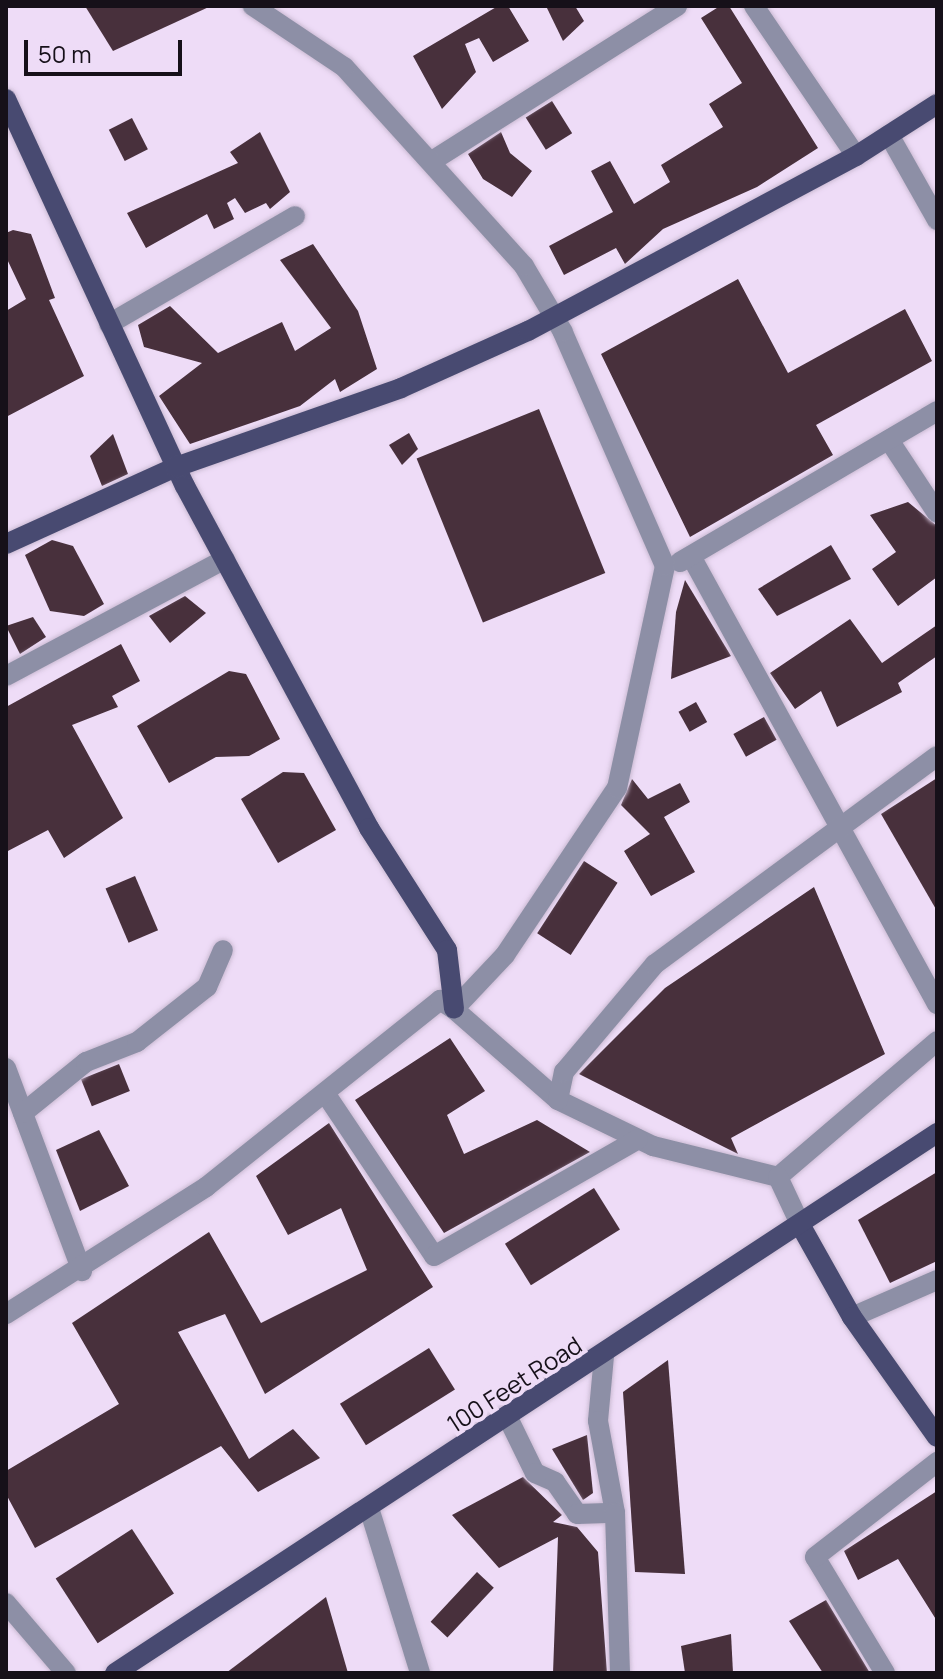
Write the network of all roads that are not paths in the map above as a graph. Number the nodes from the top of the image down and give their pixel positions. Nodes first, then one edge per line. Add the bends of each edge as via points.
1 (253, 6) edge
2 (677, 6) edge
3 (754, 6) edge
4 (6, 99) edge
5 (937, 104) edge
6 (889, 135) junction
7 (856, 156) junction
8 (432, 161) junction
9 (295, 216) dead end
10 (937, 220) edge
11 (554, 318) junction
12 (109, 324) junction
13 (937, 411) edge
14 (889, 440) junction
15 (176, 467) junction
16 (937, 513) edge
17 (6, 544) edge
18 (692, 558) junction
19 (225, 559) junction
20 (665, 566) junction
21 (6, 676) edge
22 (937, 756) edge
23 (842, 823) junction
24 (223, 950) dead end
25 (937, 1004) edge
26 (454, 1009) junction
27 (937, 1041) edge
28 (6, 1068) edge
29 (327, 1096) junction
30 (558, 1100) junction
31 (23, 1113) junction
32 (937, 1133) edge
33 (638, 1139) junction
34 (778, 1177) junction
35 (802, 1228) junction
36 (82, 1271) junction
37 (937, 1280) edge
38 (6, 1314) edge
39 (852, 1317) junction
40 (604, 1356) junction
41 (508, 1418) junction
42 (937, 1437) edge
43 (937, 1462) edge
44 (369, 1508) junction
45 (615, 1513) junction
46 (6, 1603) edge
47 (66, 1673) edge
48 (115, 1673) edge
49 (420, 1673) edge
50 (620, 1673) edge
51 (885, 1673) edge

1 - 8 street via 344,67
2 - 8 street
3 - 7 street
4 - 12 main road
5 - 6 main road
6 - 7 main road
6 - 10 street
7 - 11 main road
8 - 11 street via 524,266
9 - 12 street
11 - 15 main road via 401,388
11 - 20 street
12 - 15 main road
13 - 14 street
14 - 16 street
14 - 18 street
15 - 17 main road
15 - 19 main road
18 - 20 street
18 - 23 street
19 - 21 street
19 - 26 main road via 369,828 447,950
20 - 26 street via 617,788 505,955
22 - 23 street
23 - 25 street
23 - 30 street via 655,964 564,1072
24 - 31 street via 207,987 137,1042 86,1062
26 - 29 street via 440,1000
26 - 30 street
27 - 34 street
28 - 31 street
29 - 33 street via 434,1256
29 - 36 street
30 - 33 street
31 - 36 street
32 - 35 main road, 100 Feet Road
33 - 34 street
34 - 35 street
35 - 39 main road
35 - 40 main road, 100 Feet Road
36 - 38 street
37 - 39 street
39 - 42 main road
40 - 41 main road, 100 Feet Road
40 - 45 street via 598,1421
41 - 44 main road, 100 Feet Road
41 - 45 street via 535,1473 555,1482 577,1514
43 - 51 street via 815,1557
44 - 48 main road, 100 Feet Road
44 - 49 street
45 - 50 street
46 - 47 street

